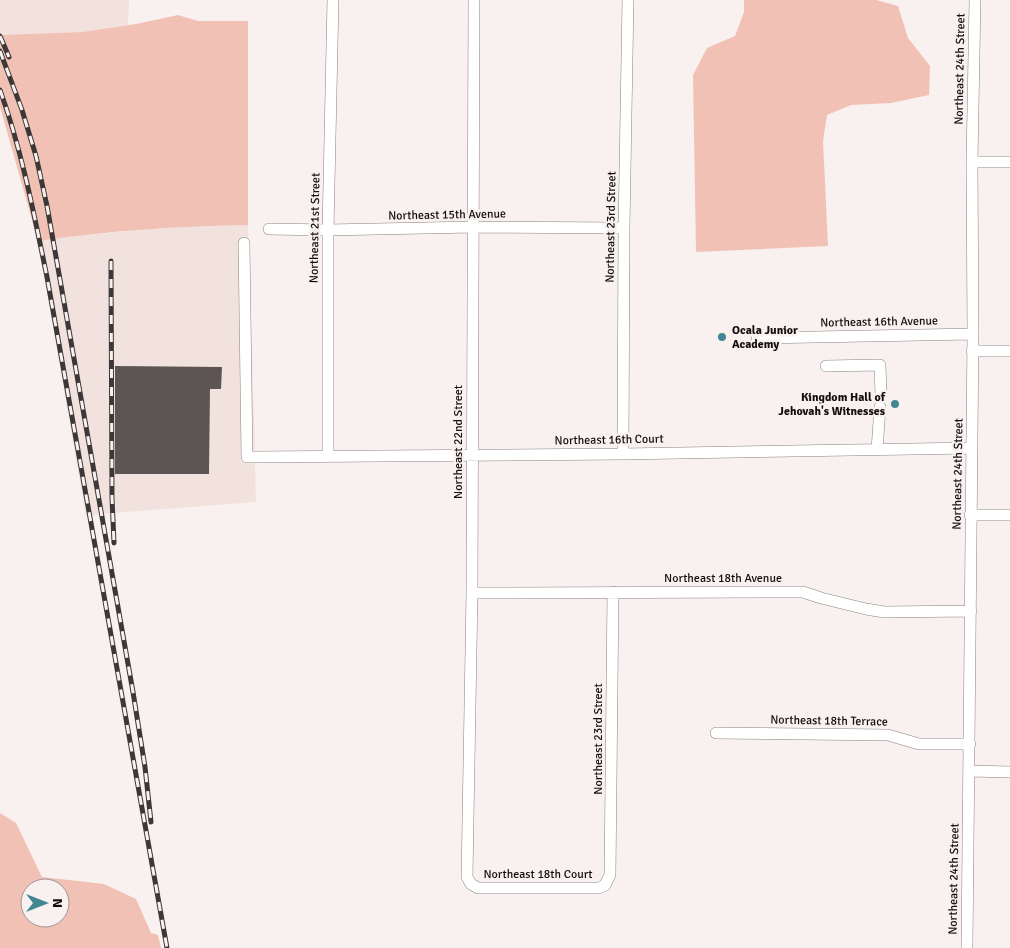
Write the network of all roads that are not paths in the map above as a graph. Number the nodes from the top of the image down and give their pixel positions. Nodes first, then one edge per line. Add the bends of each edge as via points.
1 (333, 0) edge
2 (474, 0) edge
3 (628, 0) edge
4 (975, 0) edge
5 (972, 162) junction
6 (1010, 162) edge
7 (473, 227) junction
8 (624, 228) junction
9 (269, 230) dead end
10 (328, 230) junction
11 (244, 242) dead end
12 (973, 334) junction
13 (757, 338) dead end
14 (972, 351) junction
15 (1010, 351) edge
16 (826, 366) dead end
17 (880, 394) dead end
18 (880, 407) dead end
19 (972, 448) junction
20 (877, 450) junction
21 (623, 454) junction
22 (472, 455) junction
23 (328, 457) junction
24 (1010, 515) edge
25 (970, 516) junction
26 (613, 592) junction
27 (472, 593) junction
28 (971, 611) junction
29 (716, 733) dead end
30 (970, 744) junction
31 (970, 771) junction
32 (1010, 772) edge
33 (471, 884) joint
34 (606, 885) joint
35 (967, 948) edge

1 - 10 street, Northeast 21st Street
2 - 7 street, Northeast 22nd Street
3 - 8 street, Northeast 23rd Street
4 - 5 street, Northeast 24th Street
5 - 6 street
5 - 12 street, Northeast 24th Street
7 - 8 street, Northeast 15th Avenue
7 - 10 street, Northeast 15th Avenue
7 - 22 street, Northeast 22nd Street
8 - 21 street, Northeast 23rd Street
9 - 10 street, Northeast 15th Avenue
10 - 23 street, Northeast 21st Street
11 - 23 street, Northeast 16th Court via 246,457
12 - 13 street, Northeast 16th Avenue
12 - 14 street, Northeast 24th Street
14 - 15 street
14 - 19 street, Northeast 24th Street
16 - 17 street via 880,365
18 - 20 street
19 - 20 street, Northeast 16th Court
19 - 25 street, Northeast 24th Street
20 - 21 street, Northeast 16th Court
21 - 22 street, Northeast 16th Court
22 - 23 street, Northeast 16th Court
22 - 27 street, Northeast 22nd Street
24 - 25 street
25 - 28 street, Northeast 24th Street
26 - 27 street, Northeast 18th Avenue
26 - 28 street, Northeast 18th Avenue via 803,592 884,612
26 - 34 street, Northeast 23rd Street via 610,875
27 - 33 street, Northeast 22nd Street via 467,877
28 - 30 street, Northeast 24th Street
29 - 30 street, Northeast 18th Terrace via 888,735 919,744
30 - 31 street, Northeast 24th Street
31 - 32 street
31 - 35 street, Northeast 24th Street
33 - 34 street, Northeast 18th Court via 478,888 599,888

